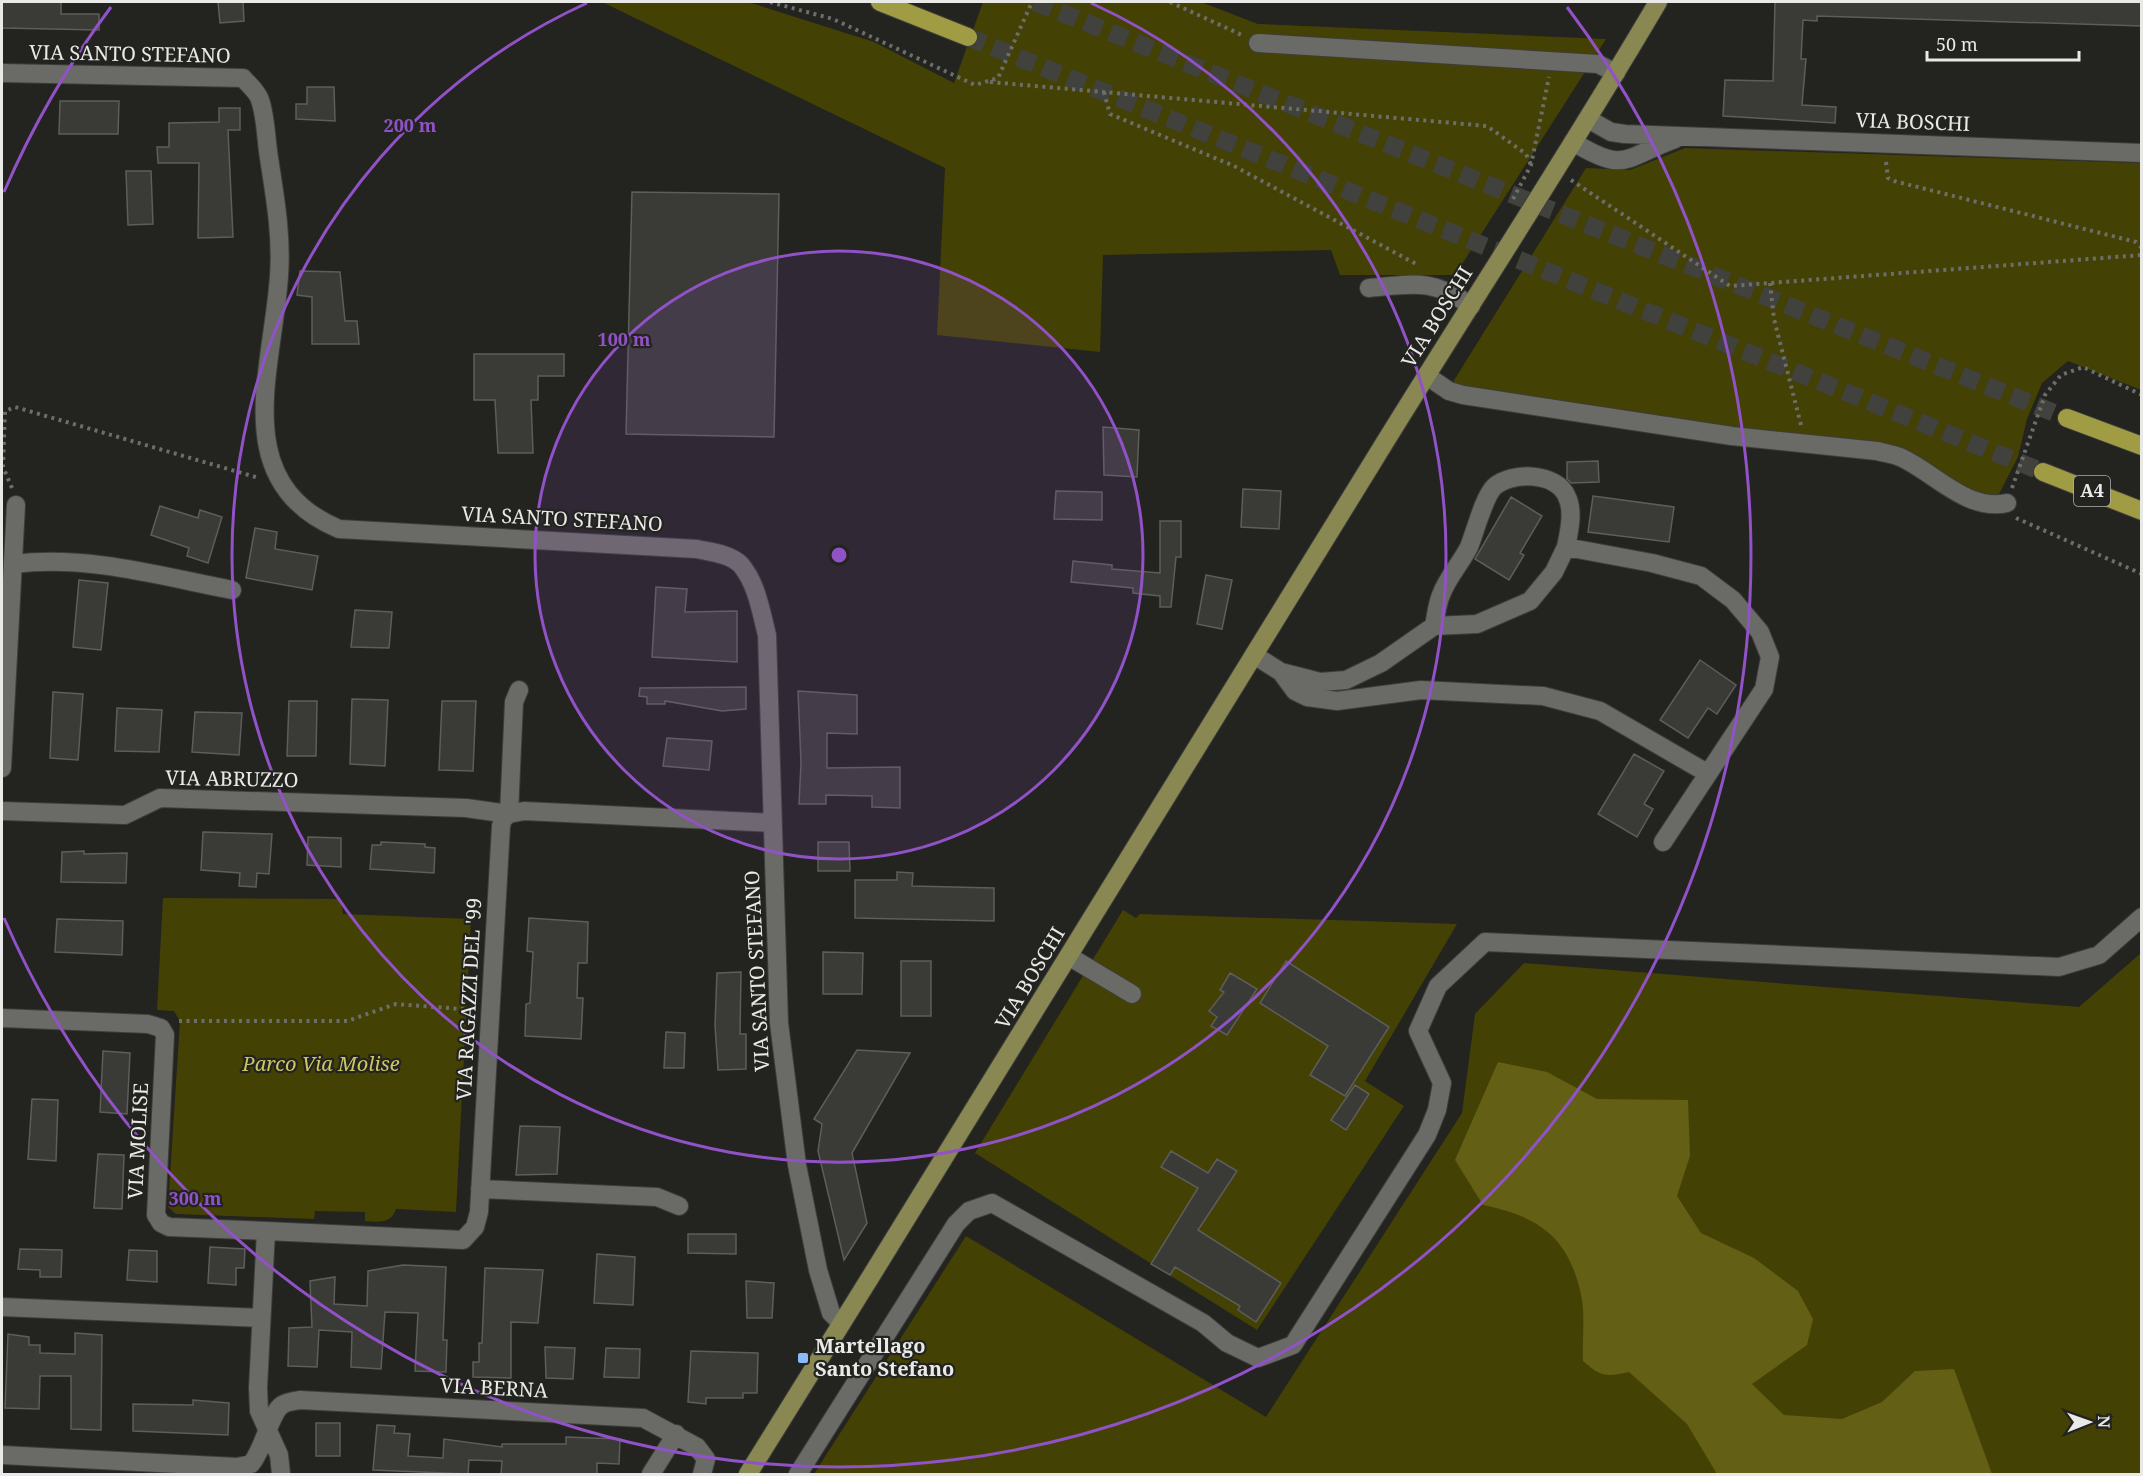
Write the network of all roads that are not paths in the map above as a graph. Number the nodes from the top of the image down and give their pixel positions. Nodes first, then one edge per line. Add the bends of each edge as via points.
1 (880, 2) edge
2 (1658, 2) edge
3 (968, 37) tunnel mouth
4 (1258, 43) road end
5 (2, 73) edge
6 (1616, 73) junction
7 (1588, 119) junction
8 (1683, 136) junction
9 (1572, 142) junction
10 (2142, 153) edge
11 (1369, 288) dead end
12 (1471, 306) junction
13 (1427, 376) junction
14 (2067, 418) tunnel mouth
15 (2142, 446) edge
16 (2043, 472) tunnel mouth
17 (2007, 503) road end
18 (16, 506) road end
19 (2142, 511) edge
20 (1566, 547) junction
21 (14, 564) junction
22 (232, 590) dead end
23 (1434, 626) junction
24 (1254, 655) junction
25 (1299, 683) junction
26 (519, 690) dead end
27 (2, 768) edge
28 (1707, 773) junction
29 (2, 811) edge
30 (509, 814) junction
31 (772, 823) junction
32 (1663, 842) dead end
33 (2142, 917) edge
34 (1070, 957) junction
35 (1132, 994) dead end
36 (2, 1018) edge
37 (480, 1189) junction
38 (679, 1206) dead end
39 (266, 1231) junction
40 (2, 1307) edge
41 (261, 1318) junction
42 (842, 1323) junction
43 (268, 1432) junction
44 (676, 1434) junction
45 (2, 1455) edge
46 (281, 1474) edge
47 (651, 1474) edge
48 (702, 1474) edge
49 (748, 1474) edge
50 (798, 1474) edge

1 - 3 highway
2 - 6 main road, VIA BOSCHI
4 - 6 street via 1599,64
5 - 31 street, VIA SANTO STEFANO via 243,78 260,98 280,248 264,402 265,430 281,484 291,499 304,511 339,530 697,549 740,564 756,592 767,635
6 - 7 main road, VIA BOSCHI
7 - 8 street, VIA BOSCHI via 1611,132
7 - 9 main road, VIA BOSCHI
8 - 9 street via 1626,161 1613,162
8 - 10 street, VIA BOSCHI
9 - 12 main road, VIA BOSCHI
11 - 12 street via 1423,283 1448,291
12 - 13 main road, VIA BOSCHI
13 - 17 street via 1462,395 1732,436 1877,451 1900,457 1991,507
13 - 24 main road, VIA BOSCHI
14 - 15 highway
16 - 19 highway, A4
18 - 21 street
20 - 23 street via 1554,572 1530,601 1477,624
20 - 23 street via 1568,497 1558,484 1522,476 1505,480 1492,489 1468,548 1441,594
20 - 28 street via 1652,562 1701,576 1733,600 1760,632 1770,657 1764,689
21 - 22 street via 40,561 120,566
21 - 27 street
23 - 25 street via 1381,663 1346,680
24 - 25 street
24 - 34 main road, VIA BOSCHI
25 - 28 street via 1307,698 1337,701 1422,690 1543,696 1600,711
26 - 30 street, VIA RAGAZZI DEL '99 via 514,702
28 - 32 street
29 - 30 street, VIA ABRUZZO via 125,815 160,798 466,808
30 - 31 street via 524,811
30 - 37 street, VIA RAGAZZI DEL '99 via 501,826
31 - 42 street, VIA SANTO STEFANO via 779,1023 797,1165 818,1270 831,1313
33 - 50 street via 2099,955 2059,967 1485,942 1438,986 1418,1031 1442,1083 1437,1110 1426,1135 1293,1345 1258,1358 992,1203 969,1211 956,1224
34 - 35 street
34 - 42 main road, VIA BOSCHI
36 - 39 street, VIA MOLISE via 148,1024 161,1029 166,1045 156,1215 160,1223 169,1227
37 - 38 street via 657,1197
37 - 39 street, VIA RAGAZZI DEL '99 via 475,1227 463,1240
39 - 41 street
40 - 41 street
41 - 43 street via 259,1411
42 - 49 main road, VIA BOSCHI
43 - 44 street, VIA BERNA via 275,1412 283,1404 300,1400 643,1418
43 - 45 street, VIA BERNA via 260,1454 251,1464 237,1467
43 - 46 street via 279,1455
44 - 47 street
44 - 48 street, VIA BERNA via 703,1453 706,1459

